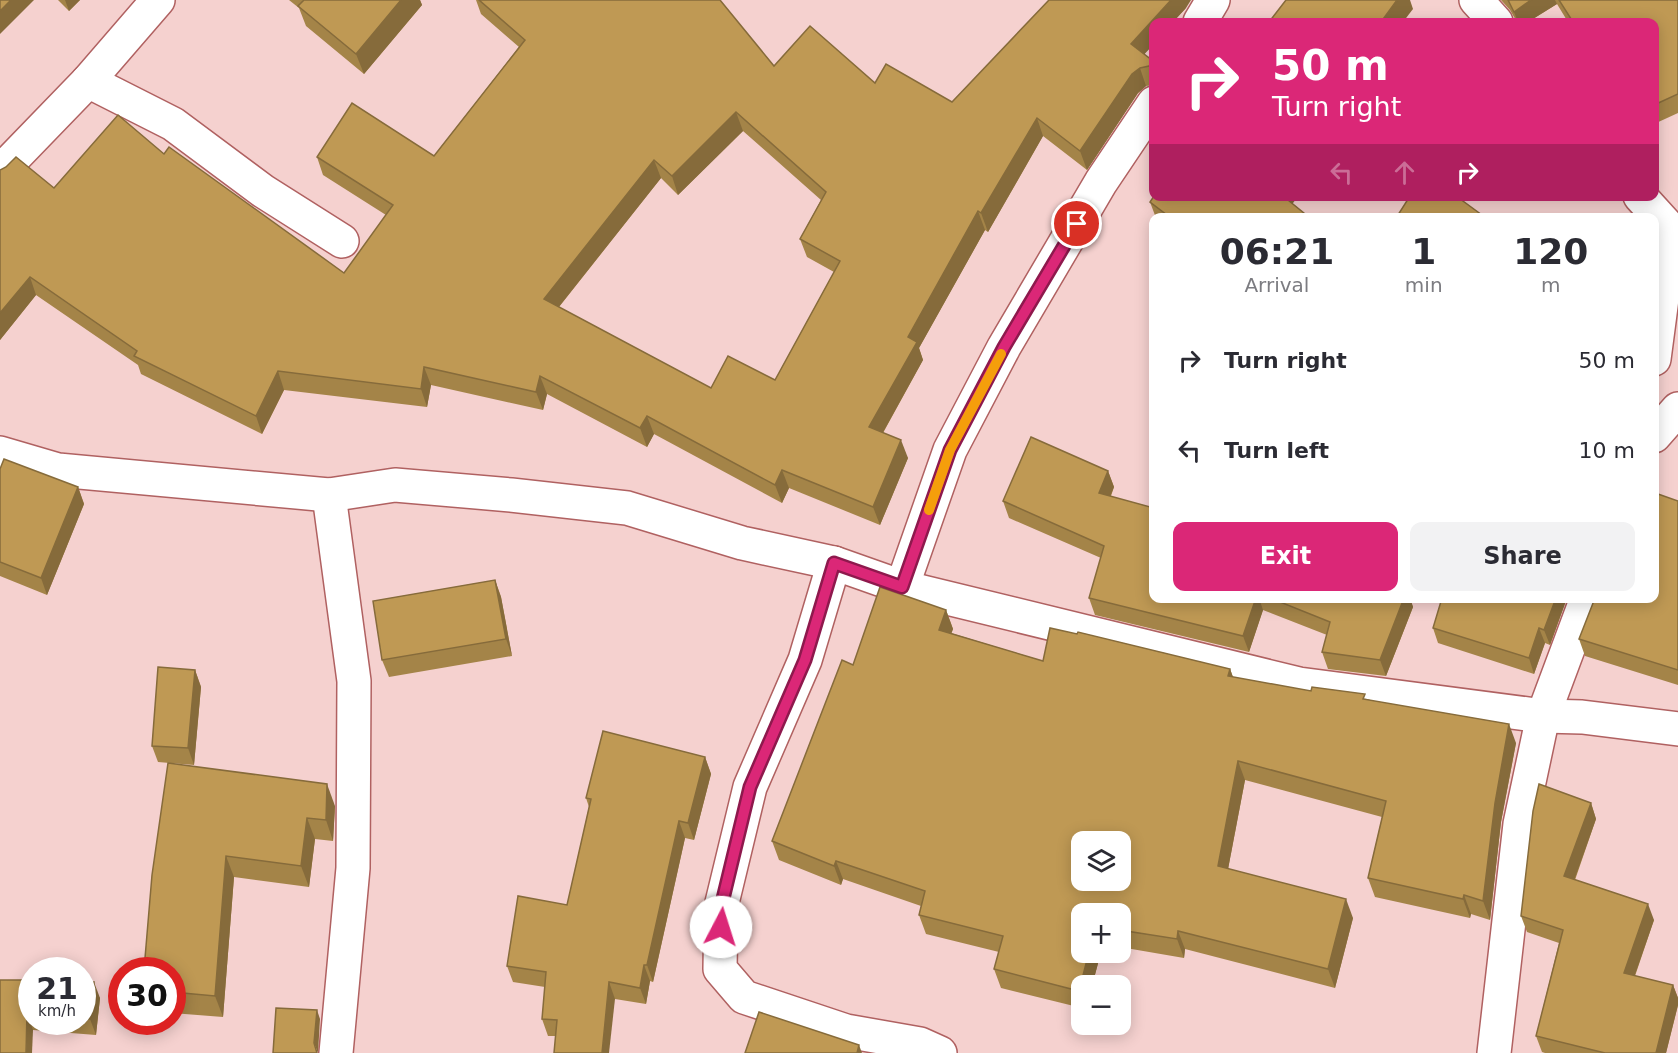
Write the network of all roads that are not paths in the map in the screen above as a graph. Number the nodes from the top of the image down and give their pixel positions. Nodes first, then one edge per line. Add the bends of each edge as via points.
1 (158, 0) edge
2 (1213, 0) edge
3 (1476, 0) edge
4 (1202, 18) edge
5 (1492, 18) edge
6 (88, 81) junction
7 (1149, 110) edge
8 (4, 160) edge
9 (1645, 201) edge
10 (1656, 213) edge
11 (1659, 216) edge
12 (342, 241) dead end
13 (1659, 321) edge
14 (1678, 409) edge
15 (1659, 430) edge
16 (0, 453) edge
17 (329, 495) junction
18 (834, 563) junction
19 (902, 587) junction
20 (1585, 603) edge
21 (1542, 716) junction
22 (1678, 729) edge
23 (336, 1053) edge
24 (940, 1053) edge
25 (1494, 1053) edge

1 - 6 street
2 - 4 street
3 - 5 street
6 - 8 street
6 - 12 street via 173,124 263,191
7 - 19 street via 1101,182 1016,326 950,450
9 - 10 street
11 - 13 street via 1671,230
14 - 15 street
16 - 17 street via 57,470
17 - 18 street via 395,485 627,508 741,543
17 - 23 street via 354,681 353,868
18 - 19 street
18 - 24 street via 805,660 750,787 721,907 720,969 744,998 846,1031 920,1044
19 - 21 street via 1299,684
20 - 21 street
21 - 22 street
21 - 25 street via 1520,824

